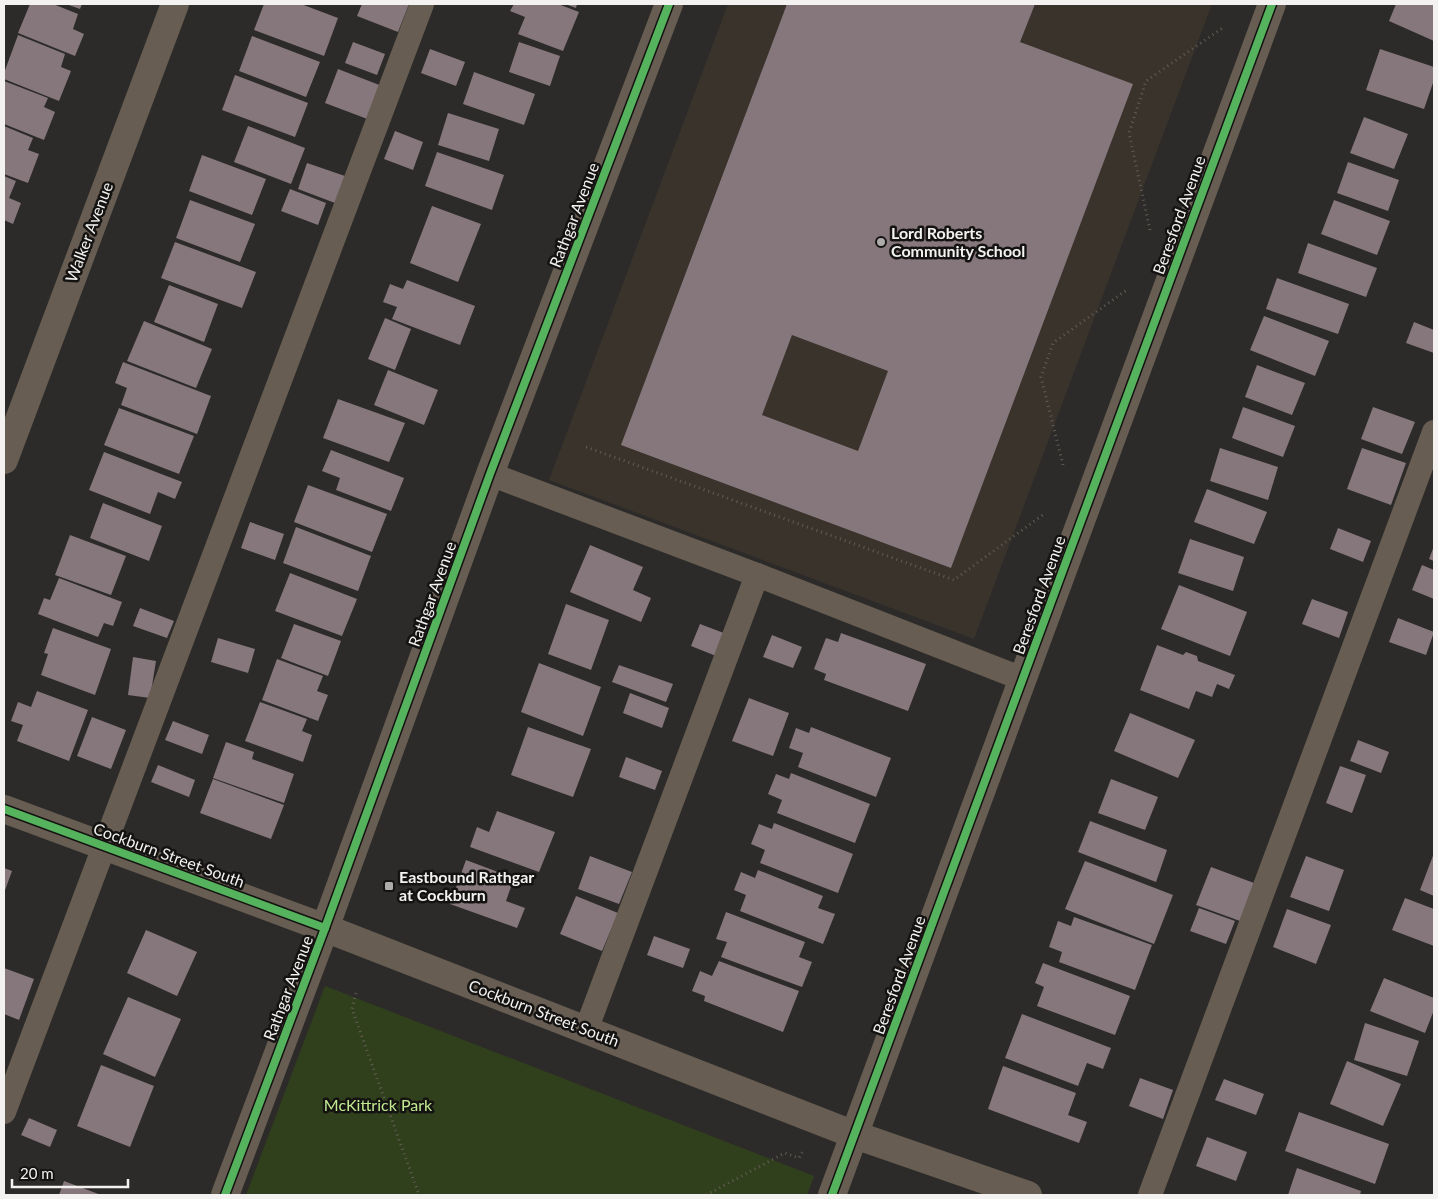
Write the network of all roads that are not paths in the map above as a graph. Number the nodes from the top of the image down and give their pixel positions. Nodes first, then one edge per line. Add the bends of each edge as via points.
1 (175, 4) edge
2 (422, 4) edge
3 (669, 4) edge
4 (1272, 4) edge
5 (1434, 432) edge
6 (4, 460) edge
7 (490, 474) junction
8 (757, 574) junction
9 (1023, 679) junction
10 (4, 809) edge
11 (104, 845) junction
12 (325, 928) junction
13 (586, 1030) junction
14 (4, 1112) edge
15 (855, 1135) junction
16 (225, 1195) edge
17 (832, 1195) edge
18 (1028, 1195) edge
19 (1150, 1195) edge

1 - 6 street, Walker Avenue
2 - 11 lane
3 - 7 street, Rathgar Avenue
4 - 9 street, Beresford Avenue
5 - 19 lane
7 - 8 lane
7 - 12 street, Rathgar Avenue
8 - 9 lane
8 - 13 lane
9 - 15 street, Beresford Avenue
10 - 11 street, Cockburn Street South
11 - 12 street, Cockburn Street South
11 - 14 lane
12 - 13 street, Cockburn Street South
12 - 16 street, Rathgar Avenue
13 - 15 street, Cockburn Street South
15 - 17 street, Beresford Avenue
15 - 18 street, Cockburn Street South

